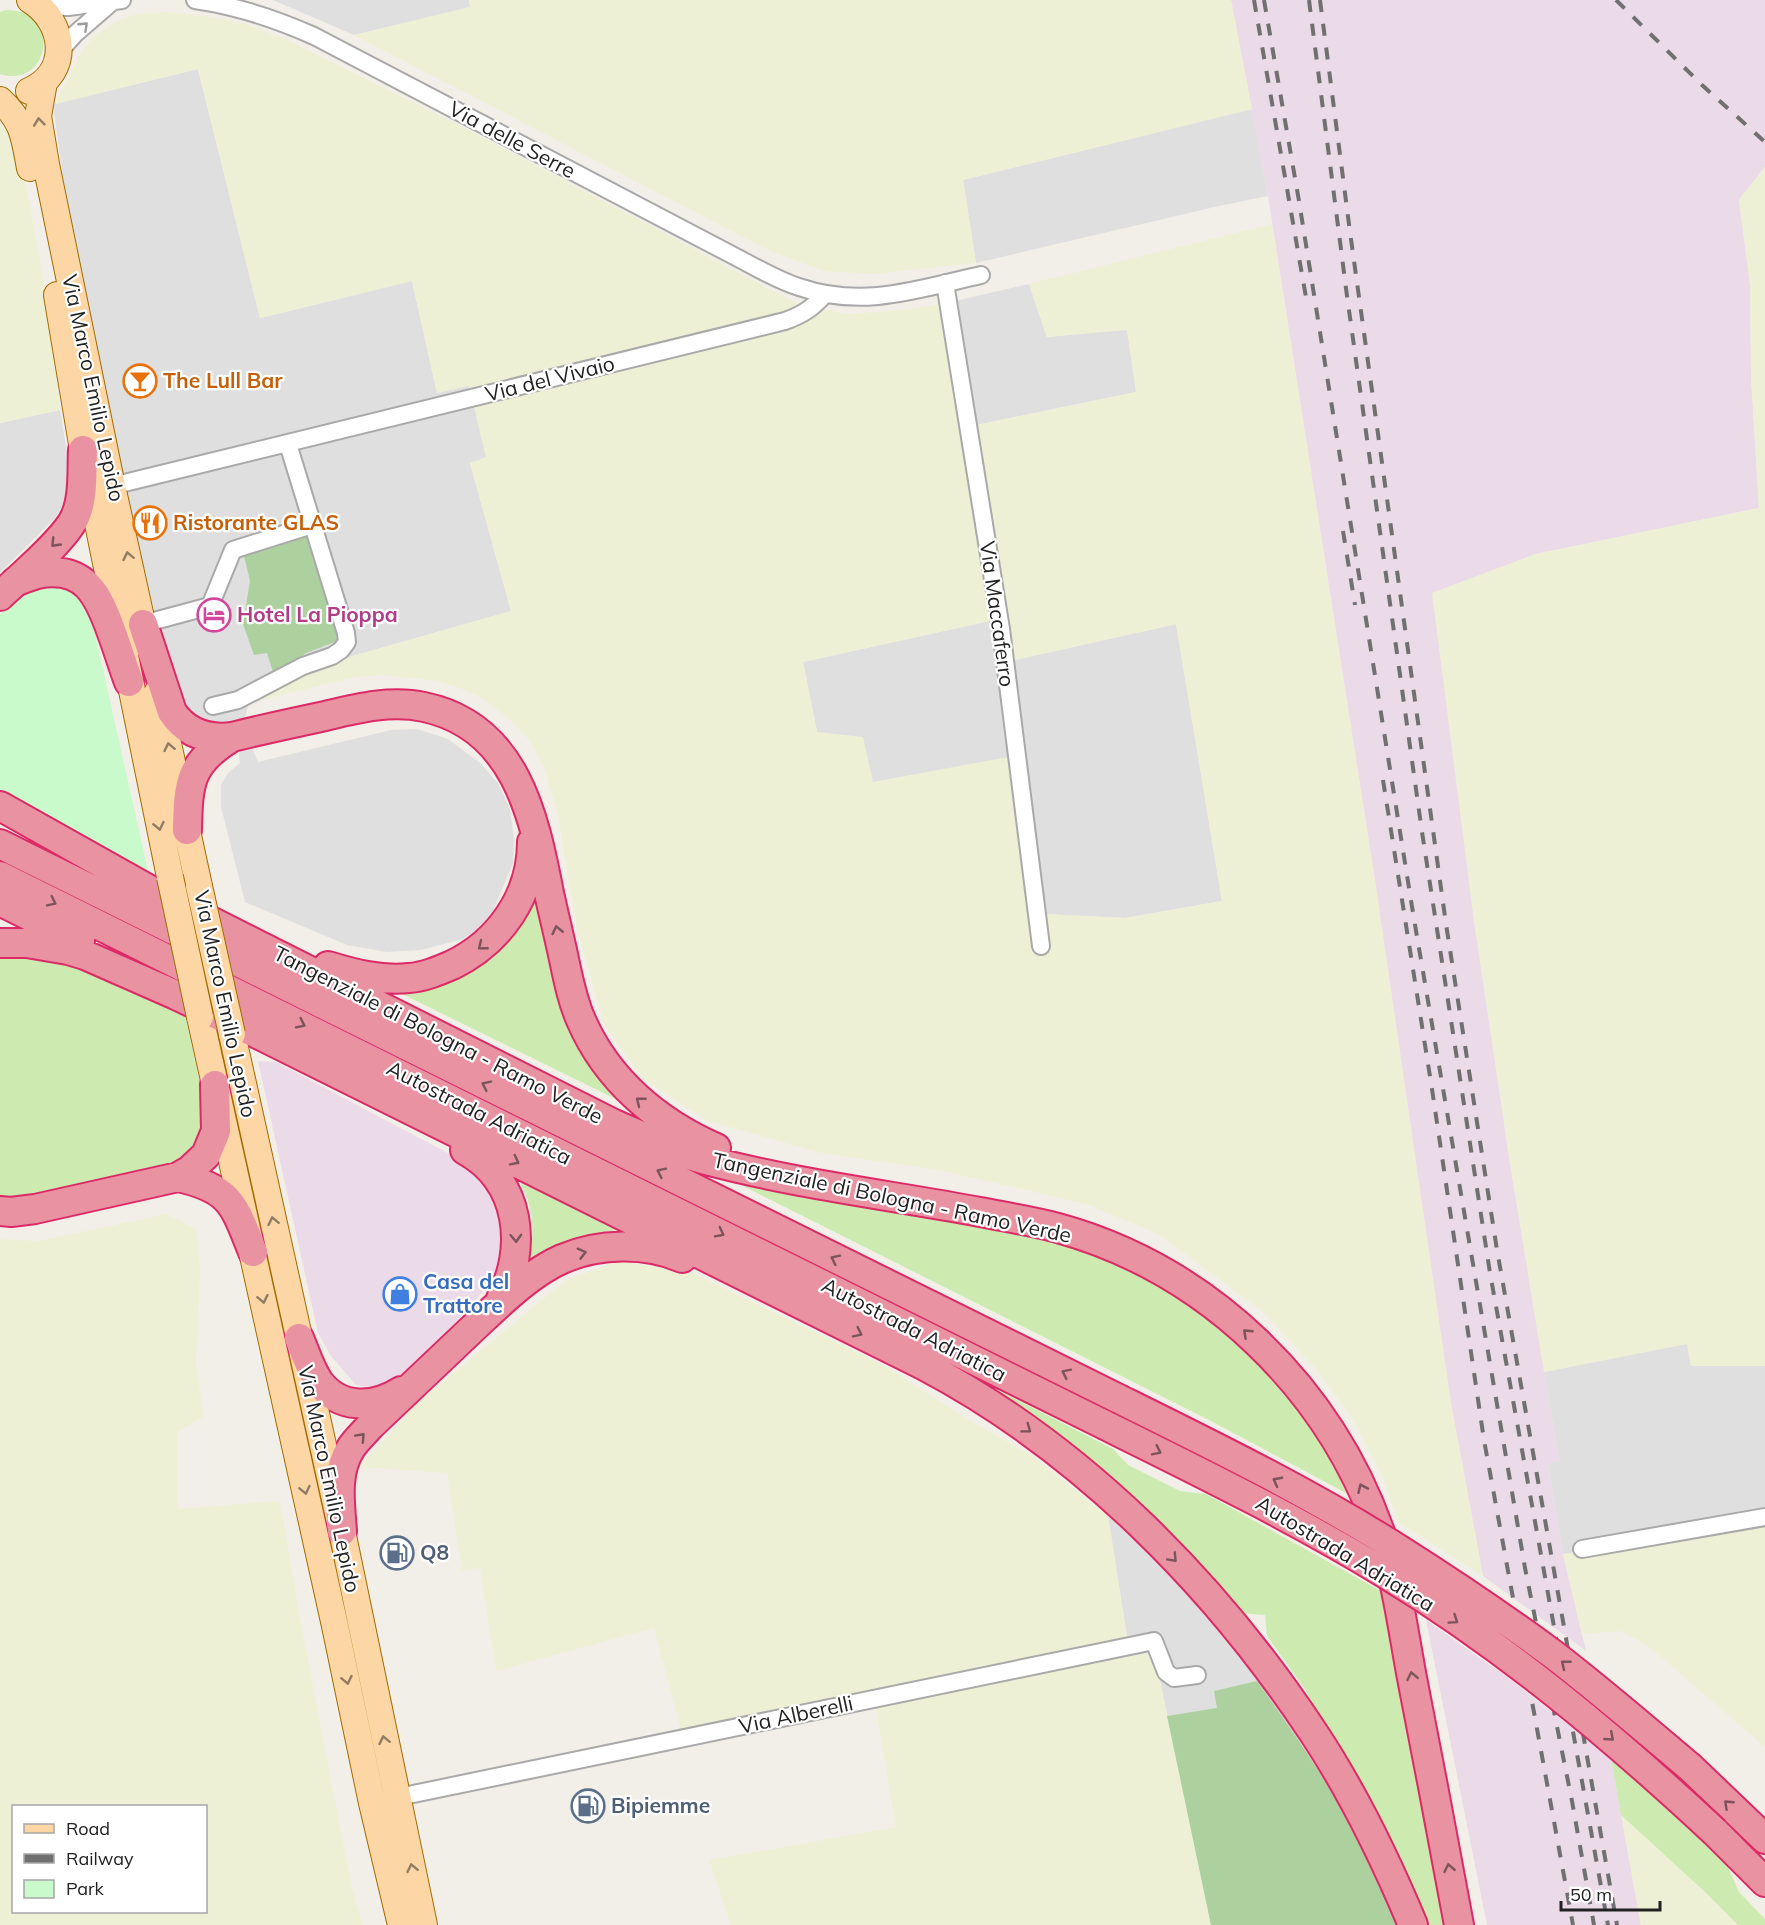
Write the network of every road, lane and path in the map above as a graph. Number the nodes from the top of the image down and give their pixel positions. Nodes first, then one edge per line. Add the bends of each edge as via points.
1 (195, 0) edge
2 (117, 1) edge
3 (35, 3) edge
4 (58, 53) junction
5 (44, 82) junction
6 (0, 98) edge
7 (981, 275) dead end
8 (945, 283) junction
9 (825, 294) junction
10 (288, 444) junction
11 (83, 450) junction
12 (112, 486) junction
13 (312, 525) junction
14 (8, 589) edge
15 (143, 624) junction
16 (129, 682) junction
17 (213, 706) dead end
18 (232, 737) junction
19 (0, 806) edge
20 (0, 818) edge
21 (532, 818) junction
22 (187, 830) junction
23 (0, 844) edge
24 (0, 876) edge
25 (158, 883) junction
26 (0, 901) edge
27 (234, 933) junction
28 (0, 943) edge
29 (1041, 946) dead end
30 (176, 995) junction
31 (270, 1040) junction
32 (215, 1085) junction
33 (178, 1177) junction
34 (909, 1199) junction
35 (0, 1211) edge
36 (253, 1252) junction
37 (498, 1305) junction
38 (816, 1311) junction
39 (299, 1338) junction
40 (422, 1377) junction
41 (1765, 1517) edge
42 (342, 1531) junction
43 (1582, 1549) dead end
44 (1197, 1675) dead end
45 (384, 1800) junction
46 (1765, 1839) edge
47 (1765, 1882) edge
48 (401, 1925) edge
49 (424, 1925) edge
50 (1413, 1925) edge
51 (1460, 1925) edge

1 - 9 street, Via delle Serre via 278,20 314,36 755,267 797,287
2 - 3 street via 68,7
4 -> 2 street via 75,34
3 - 4 main road via 56,27
4 - 5 main road, Via Marco Emilio Lepido
5 - 6 main road via 21,95
12 -> 5 main road, Via Marco Emilio Lepido via 38,116
6 - 11 main road, Via Marco Emilio Lepido via 21,124 52,269
7 - 8 street
8 - 9 street via 877,297
8 - 29 street, Via Maccaferro via 1001,628
9 - 10 street, Via del Vivaio via 801,316 785,321
10 - 12 street, Via del Vivaio
10 - 13 street
11 -> 14 highway via 76,515 55,543
11 - 16 main road, Via Marco Emilio Lepido
15 -> 12 main road, Via Marco Emilio Lepido
13 - 15 street via 233,550 210,606
13 - 17 street via 346,642 332,656 303,666 238,700
14 - 16 highway via 37,574 62,573 88,585 101,603
15 - 18 highway via 167,700 178,721 203,736
22 -> 15 main road, Via Marco Emilio Lepido
16 -> 25 main road, Via Marco Emilio Lepido
18 - 21 highway via 358,708 422,706 465,723 494,747 515,774
18 - 22 highway via 211,750 197,767 190,784
19 - 25 highway
20 - 25 highway
21 -> 27 highway via 528,875 506,922 485,945 436,972 409,978 370,977 313,962
34 -> 21 highway via 722,1150 682,1131 628,1091 605,1064 577,1009
39 -> 22 main road, Via Marco Emilio Lepido, bridge
46 -> 23 highway, Autostrada Adriatica, bridge via 1691,1768 1554,1656 1399,1549 1335,1511 1192,1436
24 -> 47 highway, Autostrada Adriatica, bridge via 1247,1496 1387,1575 1575,1708 1649,1770
25 - 27 highway, Tangenziale di Bologna - Ramo Verde
25 - 32 main road, Via Marco Emilio Lepido, bridge via 200,1017
26 - 30 highway via 131,967
27 - 34 highway, Tangenziale di Bologna - Ramo Verde via 651,1140 703,1159 768,1175
28 - 30 highway via 37,944 85,955
30 - 31 highway
31 -> 37 highway via 472,1153 492,1170 512,1206 517,1240 514,1268
31 -> 38 highway
32 - 33 highway via 216,1131 212,1144 199,1163
32 - 36 main road, Via Marco Emilio Lepido
33 - 35 highway via 35,1209
33 - 36 highway via 205,1184 226,1198
51 -> 34 highway, Tangenziale di Bologna - Ramo Verde via 1382,1537 1363,1488 1316,1408 1245,1330 1179,1281 1058,1228
36 -> 45 main road, Via Marco Emilio Lepido
37 -> 38 highway via 537,1273 562,1259 623,1247 672,1253
37 - 40 highway
38 -> 50 highway via 946,1377 1020,1424 1118,1503 1160,1544 1244,1639 1313,1732 1372,1835
39 - 40 highway via 319,1381 341,1399 369,1404 382,1401
39 - 42 main road, Via Marco Emilio Lepido
42 -> 40 highway via 340,1478 351,1447
41 - 43 street
45 -> 42 main road, Via Marco Emilio Lepido
44 - 45 street, Via Alberelli via 1174,1678 1166,1672 1154,1641
45 - 48 main road, Via Marco Emilio Lepido
49 -> 45 main road, Via Marco Emilio Lepido

